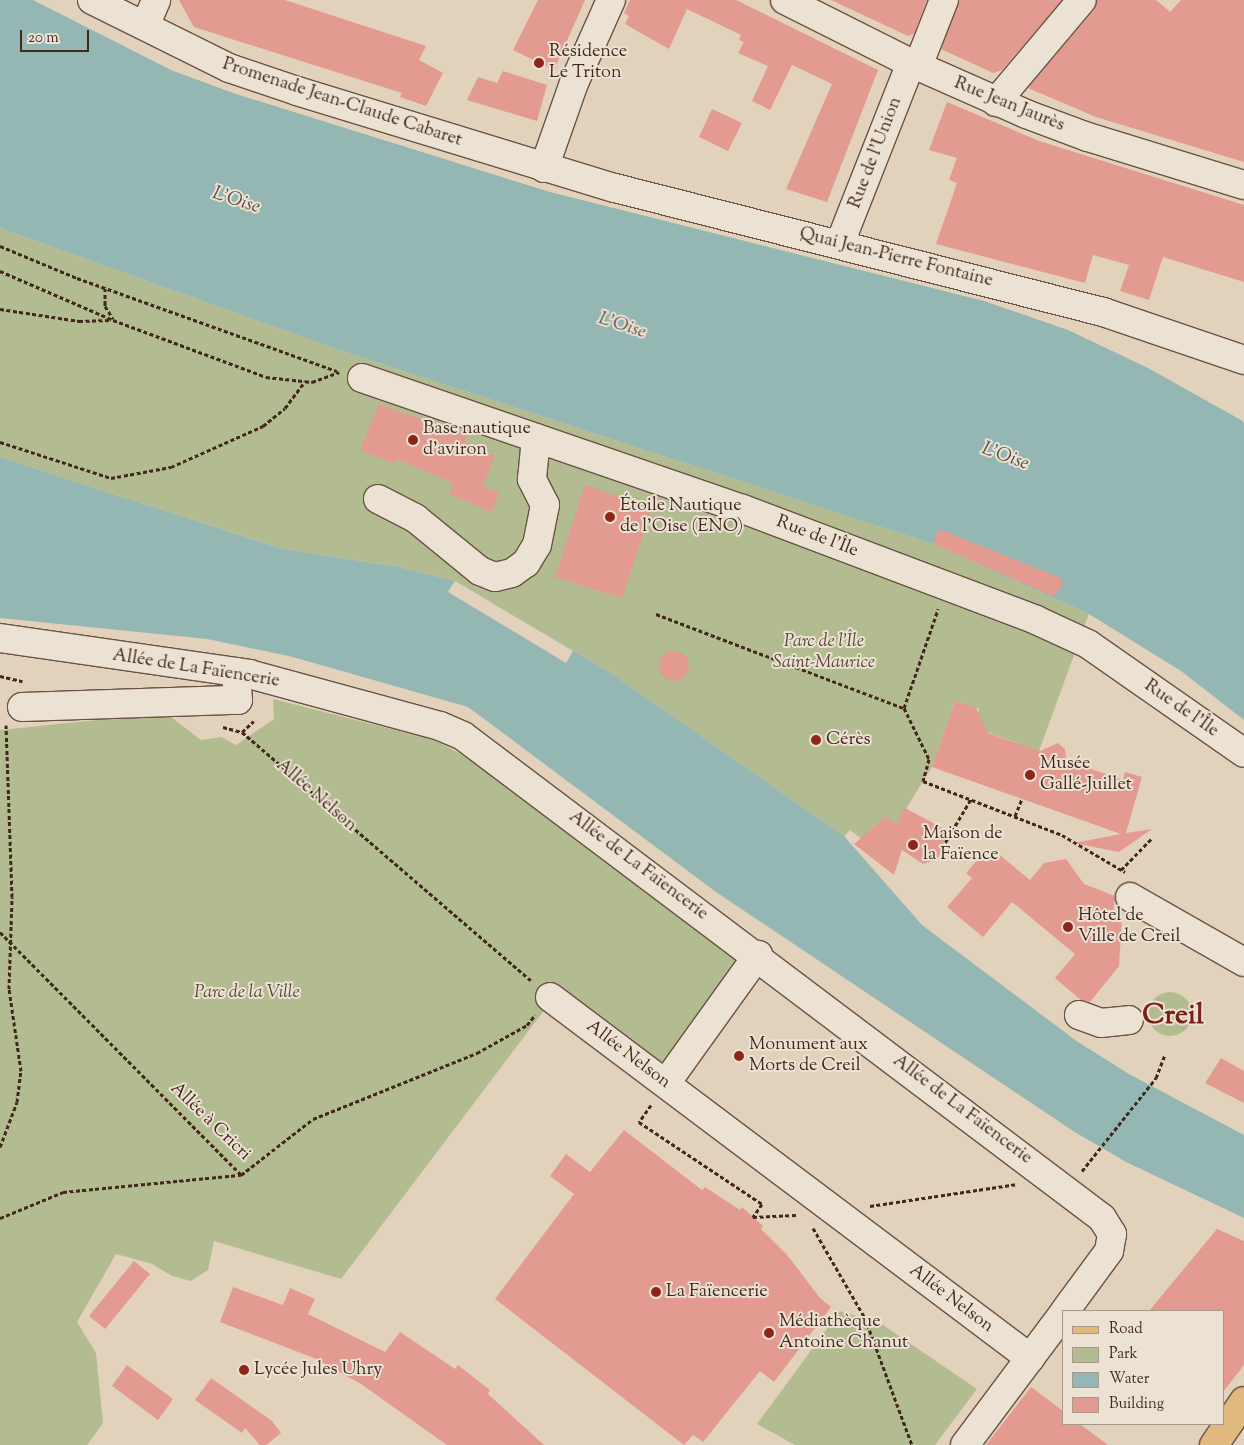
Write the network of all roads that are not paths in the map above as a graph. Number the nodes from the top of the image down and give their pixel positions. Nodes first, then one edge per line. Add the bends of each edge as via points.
1 (92, 0) edge
2 (156, 0) edge
3 (611, 0) edge
4 (785, 0) edge
5 (944, 0) edge
6 (1082, 0) edge
7 (146, 24) junction
8 (915, 65) junction
9 (996, 102) junction
10 (544, 168) junction
11 (1244, 185) edge
12 (840, 244) junction
13 (1244, 360) edge
14 (350, 375) road end
15 (536, 438) junction
16 (378, 498) dead end
17 (0, 638) edge
18 (236, 672) junction
19 (14, 713) road end
20 (1244, 754) edge
21 (1129, 885) road end
22 (758, 955) junction
23 (1244, 962) edge
24 (550, 997) road end
25 (1079, 1015) dead end
26 (1129, 1020) dead end
27 (666, 1083) junction
28 (1066, 1310) edge
29 (1062, 1315) edge
30 (1030, 1358) junction
31 (1244, 1401) edge
32 (1219, 1432) edge
33 (965, 1445) edge
34 (1196, 1445) edge

1 - 7 street, Promenade Jean-Claude Cabaret
2 - 7 street
3 - 10 street via 574,84
4 - 8 street, Rue Jean Jaurès
5 - 8 street, Rue de l'Union
6 - 9 street
7 - 10 street, Promenade Jean-Claude Cabaret via 229,68
8 - 9 street, Rue Jean Jaurès
8 - 12 street, Rue de l'Union
9 - 11 street, Rue Jean Jaurès via 1069,130
10 - 12 street, Quai Jean-Pierre Fontaine
12 - 13 street, Quai Jean-Pierre Fontaine via 1104,312
14 - 15 street, Rue de l'Île
15 - 16 street via 532,479 545,505 537,545 526,563 512,573 495,577 480,571 415,518
15 - 20 street, Rue de l'Île via 743,509 1075,637
17 - 18 street, Allée de La Faïencerie
18 - 19 street via 238,700
18 - 22 street, Allée de La Faïencerie via 440,726 463,736
21 - 23 street
22 - 27 street
22 - 28 street, Allée de La Faïencerie via 1102,1218 1112,1234 1109,1251
24 - 27 street, Allée Nelson
25 - 26 street via 1101,1022
27 - 30 street, Allée Nelson
29 - 30 street
30 - 33 street
31 - 32 main road
32 - 34 main road

